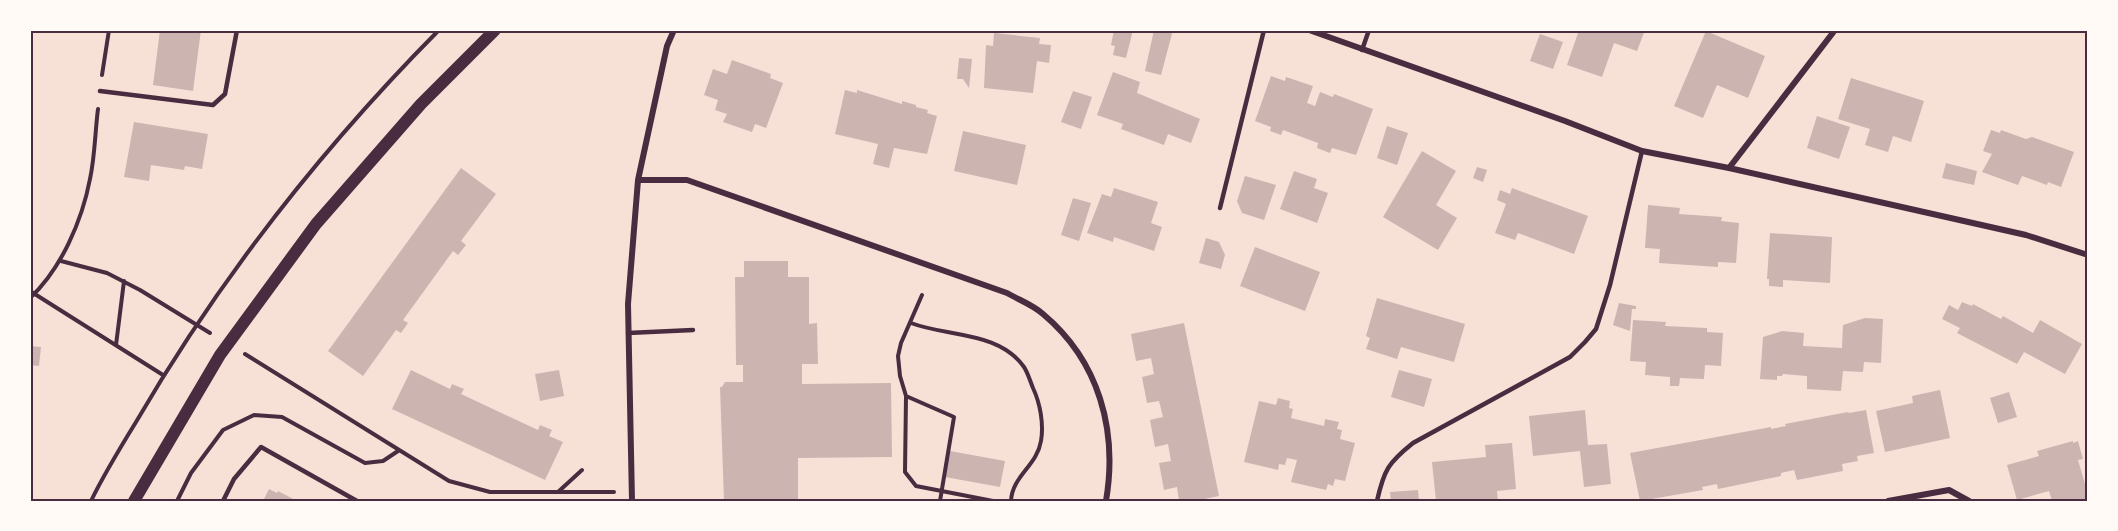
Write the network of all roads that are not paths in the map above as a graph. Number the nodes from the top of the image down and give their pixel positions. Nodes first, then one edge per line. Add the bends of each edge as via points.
1 (237, 30) edge
2 (495, 30) edge
3 (674, 30) edge
4 (1263, 30) edge
5 (1309, 30) edge
6 (1369, 30) edge
7 (1835, 30) edge
8 (1362, 50) junction
9 (100, 92) road end
10 (1642, 151) junction
11 (1729, 168) junction
12 (638, 180) junction
13 (1220, 208) dead end
14 (2088, 255) edge
15 (693, 330) dead end
16 (628, 333) junction
17 (134, 501) edge
18 (223, 501) edge
19 (357, 501) edge
20 (632, 501) edge
21 (1106, 501) edge
22 (1377, 501) edge
23 (1888, 501) edge
24 (1970, 501) edge

1 - 9 lane via 225,94 213,105
2 - 17 main road via 421,104 316,224 220,355
3 - 12 street via 667,46
4 - 13 lane
5 - 8 street
6 - 8 lane
7 - 11 street
8 - 10 street
10 - 11 street
10 - 22 lane via 1596,328 1570,357 1413,443 1383,474
11 - 14 street via 2026,236
12 - 16 street
12 - 21 street via 687,180 1007,293 1041,312 1068,337 1089,371 1103,407 1109,434
15 - 16 lane
16 - 20 street
18 - 19 lane via 234,479 261,447
23 - 24 street via 1949,490

